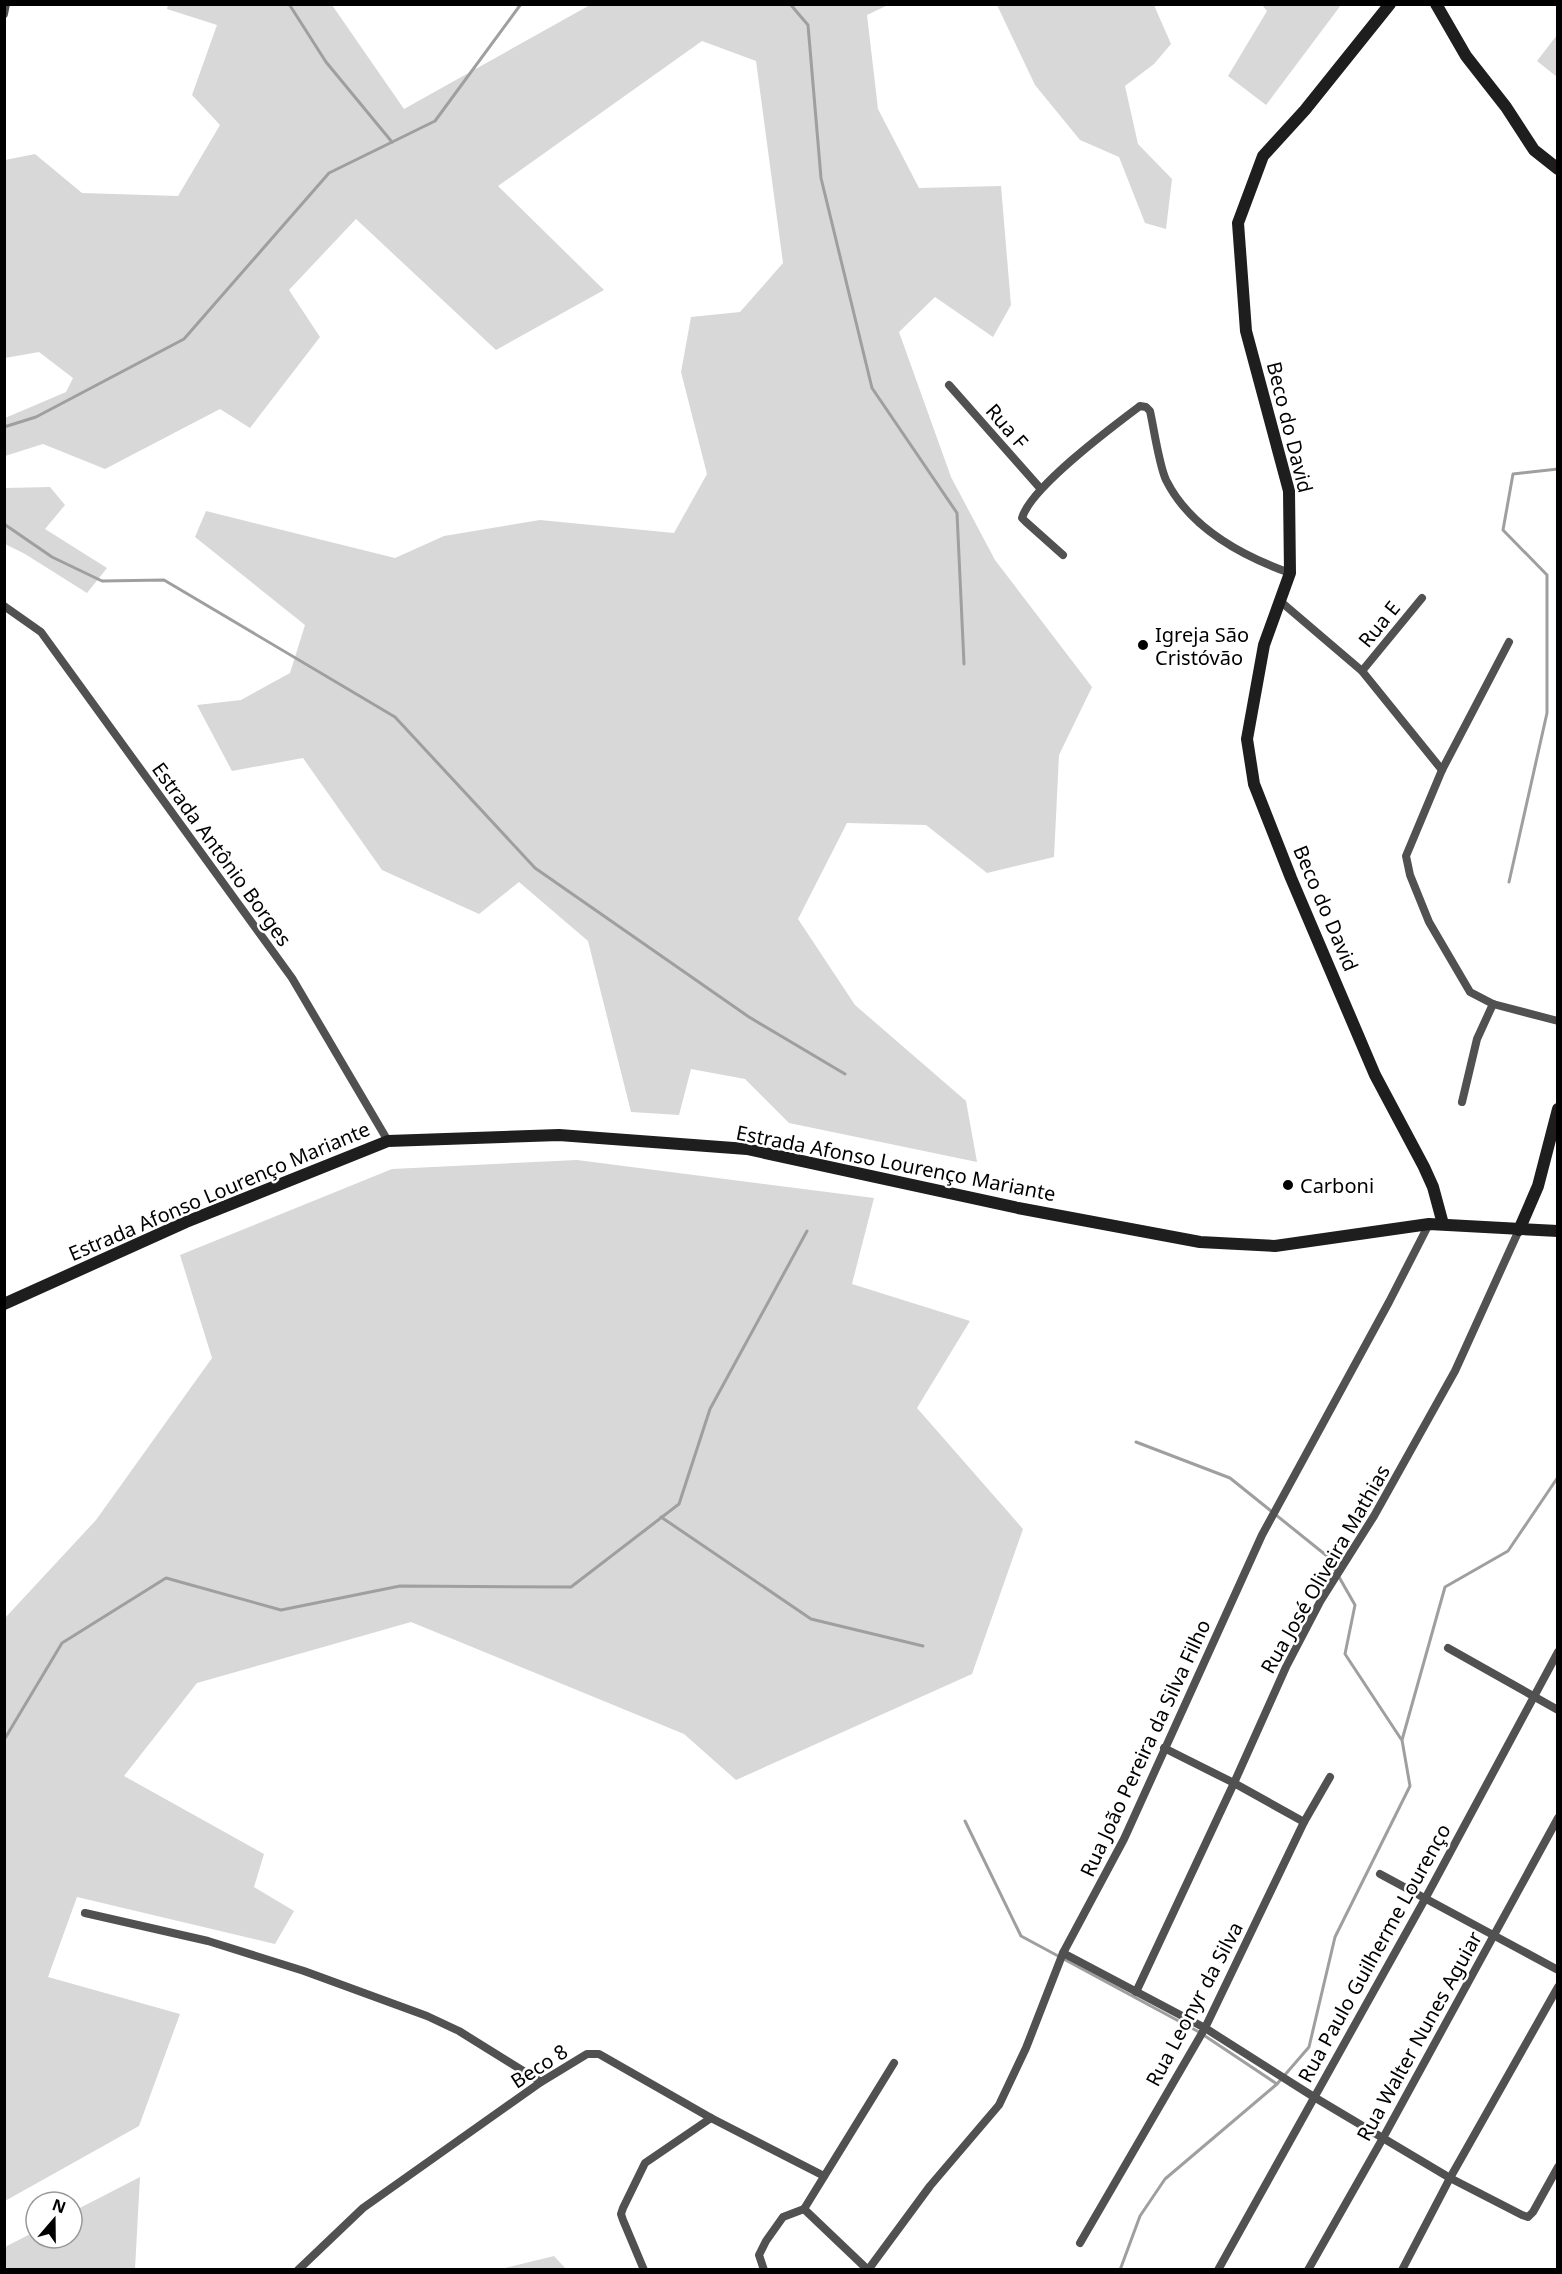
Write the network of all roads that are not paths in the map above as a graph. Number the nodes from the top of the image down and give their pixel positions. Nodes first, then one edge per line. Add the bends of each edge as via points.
1 (6, 4) edge
2 (1390, 4) edge
3 (1436, 4) edge
4 (4, 14) edge
5 (1557, 169) edge
6 (949, 385) dead end
7 (1040, 488) junction
8 (1063, 555) dead end
9 (1290, 573) junction
10 (1422, 598) dead end
11 (1280, 601) junction
12 (4, 606) edge
13 (1509, 642) dead end
14 (1362, 671) junction
15 (1442, 770) junction
16 (1493, 1004) junction
17 (1557, 1022) edge
18 (1462, 1102) dead end
19 (1557, 1109) edge
20 (388, 1141) junction
21 (1429, 1224) junction
22 (1443, 1224) junction
23 (1519, 1230) junction
24 (1557, 1231) edge
25 (4, 1304) edge
26 (1448, 1648) dead end
27 (1557, 1652) edge
28 (1534, 1696) junction
29 (1557, 1710) edge
30 (1164, 1748) junction
31 (1330, 1777) dead end
32 (1234, 1783) junction
33 (1557, 1818) edge
34 (1304, 1822) junction
35 (1380, 1874) dead end
36 (1425, 1899) junction
37 (85, 1913) dead end
38 (1493, 1935) junction
39 (1063, 1953) junction
40 (1557, 1970) edge
41 (1557, 1988) edge
42 (1136, 1992) junction
43 (1205, 2028) junction
44 (894, 2063) dead end
45 (541, 2082) junction
46 (1314, 2097) junction
47 (711, 2118) junction
48 (1383, 2138) junction
49 (1557, 2167) edge
50 (824, 2176) junction
51 (1450, 2178) junction
52 (804, 2209) junction
53 (1080, 2243) dead end
54 (298, 2270) edge
55 (644, 2270) edge
56 (764, 2270) edge
57 (868, 2270) edge
58 (1218, 2270) edge
59 (1308, 2270) edge
60 (1402, 2270) edge

1 - 4 street
2 - 9 main road, Beco do David via 1263,156 1238,223 1246,331 1289,491
3 - 5 main road via 1466,56 1534,150
6 - 7 street, Rua F
7 - 8 street via 1022,518
7 - 9 street via 1140,406 1146,407 1166,479 1186,508 1221,541
9 - 11 main road, Beco do David
10 - 14 street, Rua E
11 - 14 street
11 - 22 main road, Beco do David via 1264,645 1247,739 1254,784 1375,1075 1433,1187
12 - 20 street, Estrada Antônio Borges via 41,632 292,978
13 - 15 street
14 - 15 street
15 - 16 street via 1406,856 1410,875 1429,922 1470,992
16 - 17 street
16 - 18 street via 1477,1039
19 - 23 main road via 1538,1186
20 - 21 main road, Estrada Afonso Lourenço Mariante via 559,1135 747,1149 1018,1208 1200,1242 1275,1246
20 - 25 main road, Estrada Afonso Lourenço Mariante via 186,1222
21 - 22 main road, Estrada Afonso Lourenço Mariante
21 - 30 street, Rua João Pereira da Silva Filho via 1262,1535
22 - 23 main road, Estrada Afonso Lourenço Mariante
23 - 24 main road, Estrada Afonso Lourenço Mariante
23 - 32 street, Rua José Oliveira Mathias via 1455,1371 1296,1647
26 - 28 street
27 - 28 street, Rua Paulo Guilherme Lourenço
28 - 29 street
28 - 36 street, Rua Paulo Guilherme Lourenço
30 - 32 street
30 - 39 street, Rua João Pereira da Silva Filho via 1124,1839
31 - 34 street, Rua Leonyr da Silva
32 - 34 street
32 - 42 street, Rua José Oliveira Mathias
33 - 38 street, Rua Walter Nunes Aguiar
34 - 43 street, Rua Leonyr da Silva
35 - 36 street
36 - 38 street
36 - 46 street, Rua Paulo Guilherme Lourenço
37 - 45 street via 208,1941 427,2016 459,2031
38 - 40 street
38 - 48 street, Rua Walter Nunes Aguiar
39 - 42 street
39 - 57 street, Rua João Pereira da Silva Filho via 1026,2048 999,2104 930,2186
41 - 51 street
42 - 43 street
43 - 46 street
43 - 53 street, Rua Leonyr da Silva
44 - 50 street
45 - 47 street, Beco 8 via 587,2054 599,2054
45 - 54 street, Beco 8 via 363,2208
46 - 48 street
46 - 58 street, Rua Paulo Guilherme Lourenço
47 - 50 street, Beco 8
47 - 55 street via 645,2163 623,2208 623,2220
48 - 51 street
48 - 59 street, Rua Walter Nunes Aguiar
49 - 51 street via 1528,2217
50 - 52 street
51 - 60 street
52 - 56 street via 783,2217 766,2241 759,2255
52 - 57 street

